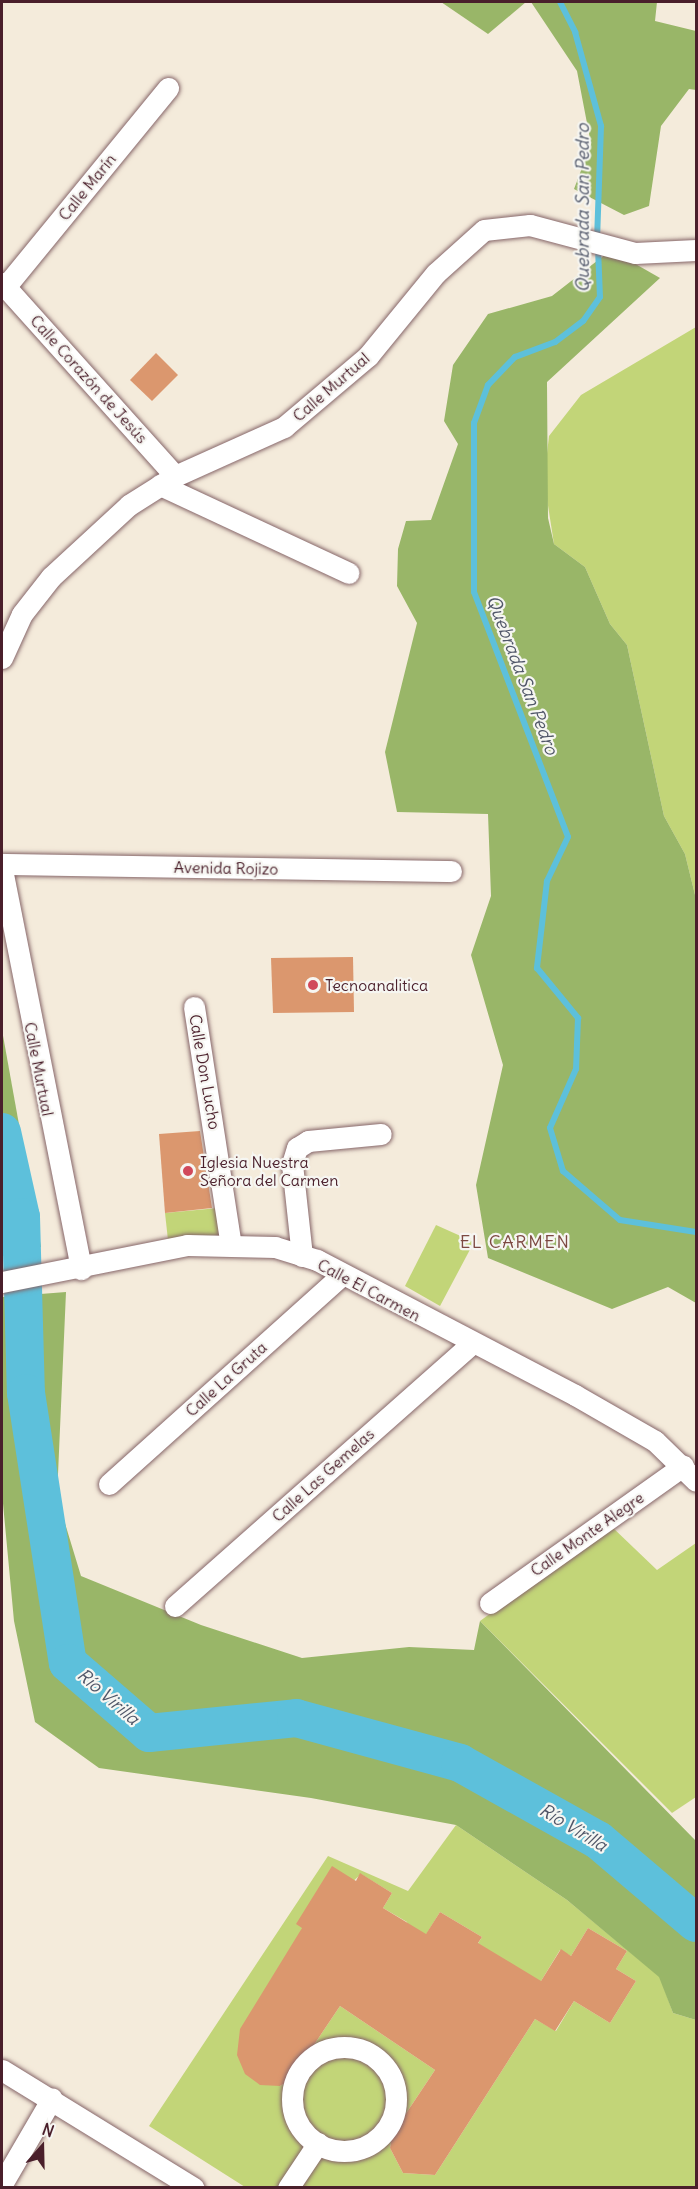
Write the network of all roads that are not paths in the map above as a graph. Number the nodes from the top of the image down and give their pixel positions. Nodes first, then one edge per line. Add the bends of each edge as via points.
1 (168, 88) dead end
2 (696, 250) edge
3 (4, 284) edge
4 (167, 481) junction
5 (349, 573) dead end
6 (2, 658) edge
7 (2, 866) edge
8 (451, 871) dead end
9 (194, 1007) dead end
10 (381, 1134) dead end
11 (231, 1245) junction
12 (302, 1256) junction
13 (81, 1269) junction
14 (343, 1274) junction
15 (2, 1282) edge
16 (471, 1344) junction
17 (690, 1473) edge
18 (109, 1484) dead end
19 (490, 1603) dead end
20 (175, 1606) dead end
21 (2, 2070) edge
22 (52, 2098) junction
23 (318, 2144) junction
24 (2, 2184) edge
25 (194, 2187) edge
26 (288, 2187) edge

1 - 3 street, Calle Marín
2 - 4 street, Calle Murtual via 635,253 530,225 484,230 436,273 368,356 285,427
3 - 4 street, Calle Corazón de Jesús
4 - 5 street
4 - 6 street, Calle Murtual via 129,505 51,577 22,614
7 - 8 street, Avenida Rojizo
7 - 13 street, Calle Murtual
9 - 11 street, Calle Don Lucho
10 - 12 street via 308,1141 297,1148 291,1164
11 - 12 street, Calle El Carmen via 275,1247
11 - 13 street, Calle El Carmen via 187,1245
12 - 14 street, Calle El Carmen
13 - 15 street, Calle El Carmen
14 - 16 street, Calle El Carmen
14 - 18 street, Calle La Gruta
16 - 17 street, Calle El Carmen via 655,1441
16 - 20 street, Calle Las Gemelas
17 - 19 street, Calle Monte Alegre
21 - 22 street
22 - 24 street
22 - 25 street
23 - 23 street via 345,2151 363,2148 388,2127 394,2111 392,2079 370,2054 338,2048 321,2052 296,2077 293,2111
23 - 26 street

